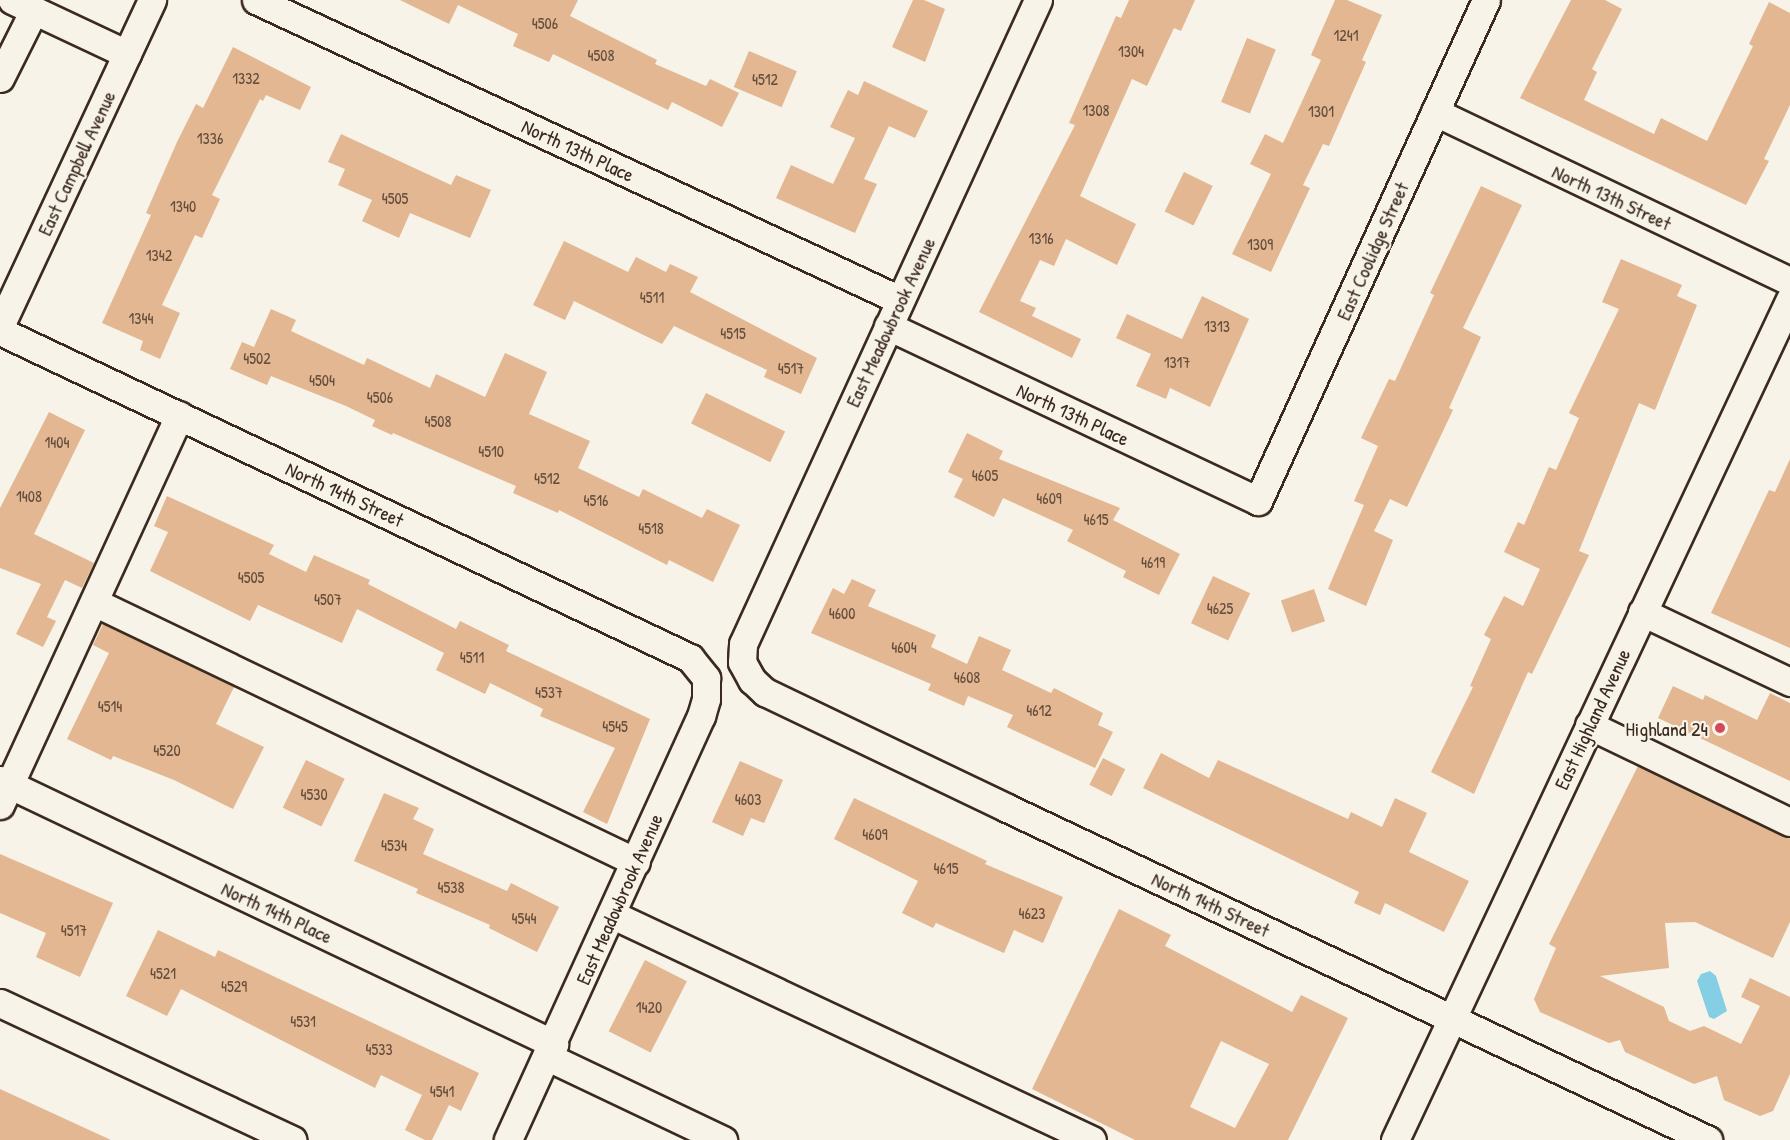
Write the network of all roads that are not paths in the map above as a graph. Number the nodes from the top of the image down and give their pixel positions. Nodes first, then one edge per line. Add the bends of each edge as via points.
1 (152, 0) edge
2 (256, 0) edge
3 (1038, 0) edge
4 (1486, 0) edge
5 (23, 5) edge
6 (127, 54) junction
7 (0, 78) edge
8 (1435, 112) junction
9 (1790, 281) edge
10 (1790, 299) edge
11 (900, 300) junction
12 (888, 326) junction
13 (0, 329) edge
14 (179, 415) junction
15 (1258, 501) joint
16 (94, 602) junction
17 (1642, 612) junction
18 (742, 644) joint
19 (690, 658) joint
20 (1790, 682) edge
21 (1588, 725) junction
22 (3, 790) edge
23 (1790, 822) edge
24 (636, 862) junction
25 (613, 915) junction
26 (0, 1003) edge
27 (1452, 1019) junction
28 (551, 1051) junction
29 (292, 1140) edge
30 (508, 1140) edge
31 (723, 1140) edge
32 (1092, 1140) edge
33 (1395, 1140) edge
34 (1708, 1140) edge

1 - 6 street, East Campbell Avenue
2 - 11 street, North 13th Place
3 - 11 street, East Meadowbrook Avenue
4 - 8 street, East Coolidge Street
5 - 6 street
5 - 7 street
6 - 13 street, East Campbell Avenue
8 - 9 street, North 13th Street
8 - 15 street, East Coolidge Street
10 - 17 street, East Highland Avenue
11 - 12 street, East Meadowbrook Avenue
12 - 15 street, North 13th Place
12 - 18 street, East Meadowbrook Avenue
13 - 14 street, North 14th Street
14 - 16 street
14 - 19 street, North 14th Street
16 - 22 street
16 - 24 street
17 - 20 street
17 - 21 street, East Highland Avenue
18 - 27 street, North 14th Street via 742,662 752,680 765,692
19 - 24 street, East Meadowbrook Avenue via 706,678 706,699
21 - 23 street
21 - 27 street, East Highland Avenue
22 - 28 street, North 14th Place
24 - 25 street, East Meadowbrook Avenue
25 - 28 street, East Meadowbrook Avenue
25 - 32 street
26 - 29 street
27 - 33 street, East Highland Avenue
27 - 34 street, North 14th Street
28 - 30 street, East Meadowbrook Avenue
28 - 31 street, North 14th Place

